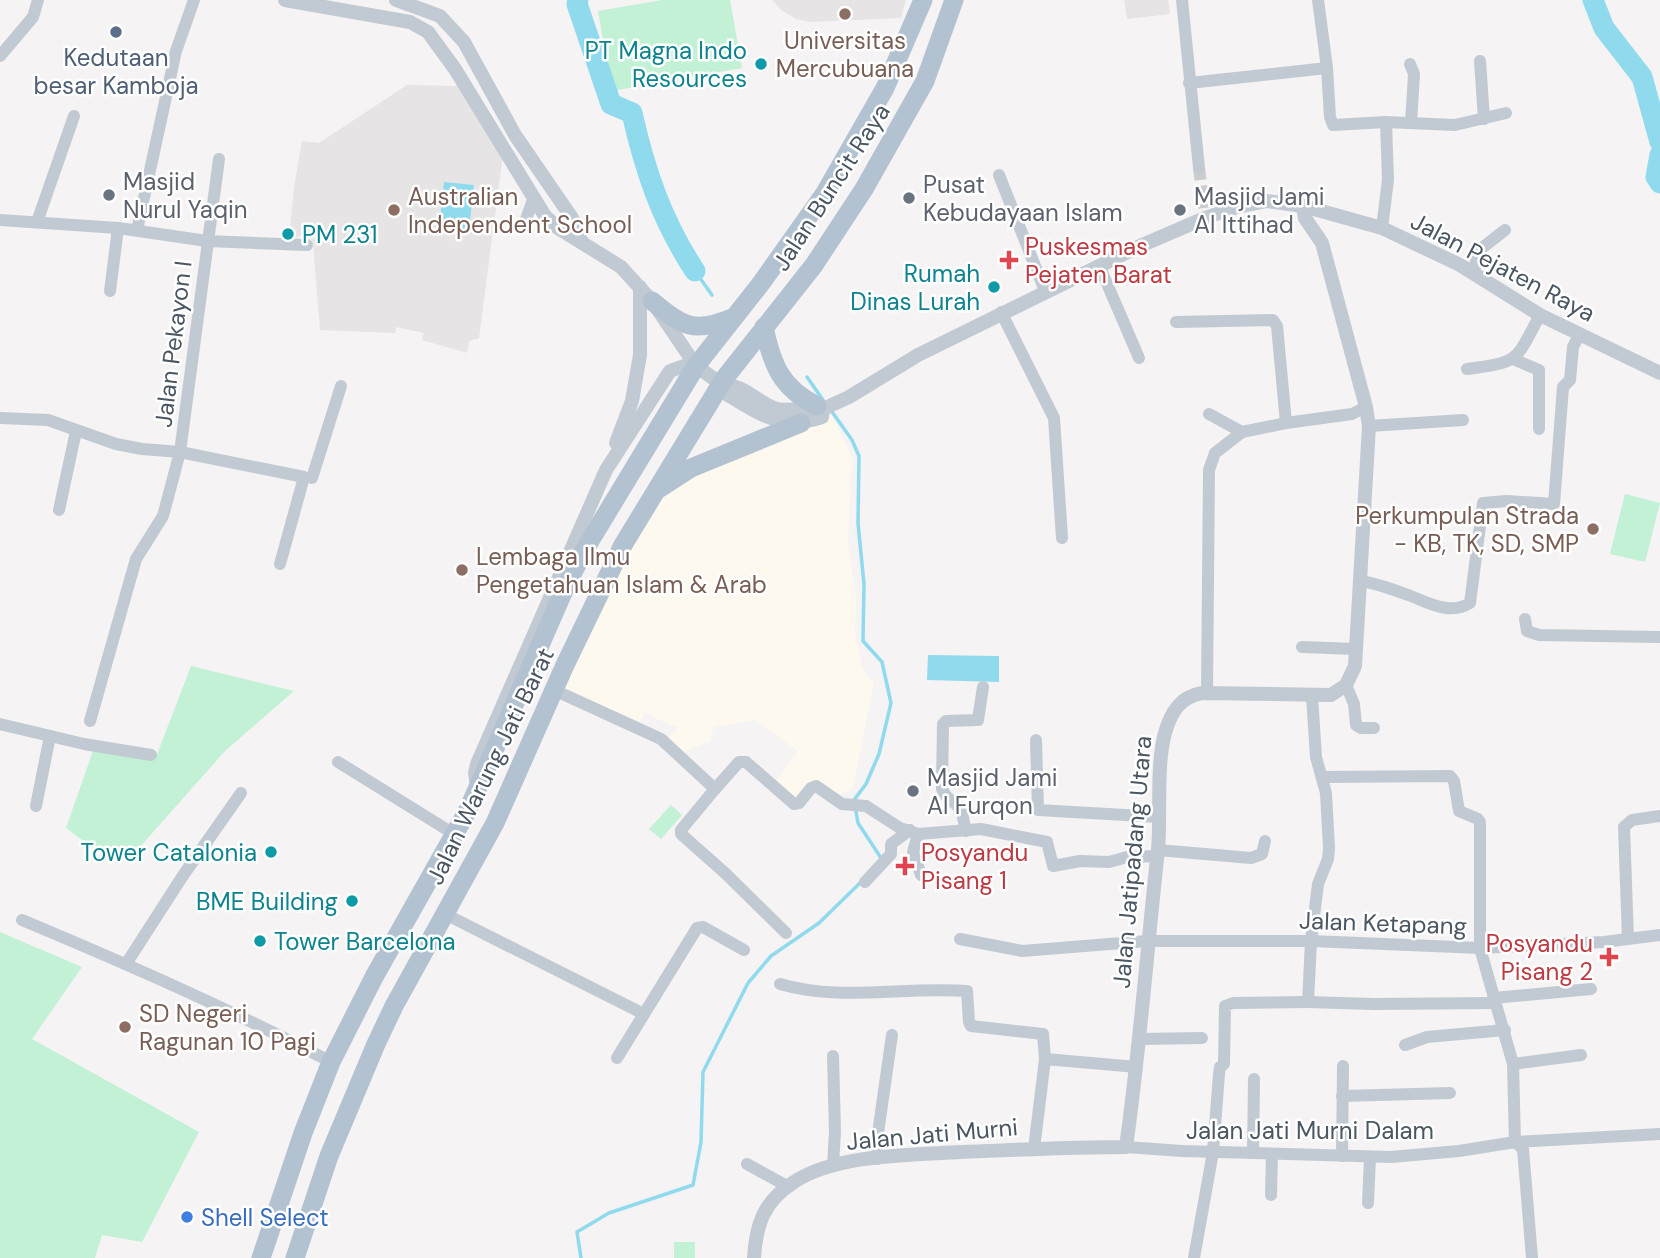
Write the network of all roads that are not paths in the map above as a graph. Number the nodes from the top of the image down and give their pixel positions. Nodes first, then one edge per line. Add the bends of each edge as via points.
1 (38, 0) edge
2 (194, 0) edge
3 (285, 0) edge
4 (394, 0) edge
5 (923, 0) edge
6 (954, 0) edge
7 (1182, 0) edge
8 (1318, 0) edge
9 (389, 18) junction
10 (0, 56) edge
11 (1480, 61) dead end
12 (1410, 64) dead end
13 (1326, 68) junction
14 (1189, 83) junction
15 (1506, 113) dead end
16 (74, 116) dead end
17 (1484, 119) junction
18 (1386, 122) junction
19 (1411, 123) junction
20 (219, 159) dead end
21 (1199, 169) tunnel mouth
22 (999, 175) dead end
23 (534, 197) junction
24 (1303, 206) junction
25 (1330, 212) junction
26 (526, 219) dead end
27 (0, 220) edge
28 (37, 222) junction
29 (118, 228) junction
30 (1382, 228) junction
31 (137, 230) junction
32 (1505, 230) dead end
33 (581, 240) junction
34 (207, 241) junction
35 (1322, 243) junction
36 (307, 245) dead end
37 (1099, 265) junction
38 (1474, 274) junction
39 (110, 291) dead end
40 (1045, 291) junction
41 (646, 294) junction
42 (740, 310) junction
43 (1001, 313) junction
44 (1540, 315) junction
45 (1176, 322) dead end
46 (767, 323) junction
47 (1579, 335) junction
48 (1139, 358) dead end
49 (1513, 359) junction
50 (696, 366) junction
51 (1467, 369) dead end
52 (1659, 369) edge
53 (722, 385) junction
54 (341, 386) dead end
55 (820, 407) junction
56 (1366, 407) junction
57 (1209, 414) dead end
58 (0, 418) edge
59 (1463, 420) dead end
60 (801, 423) junction
61 (1286, 423) junction
62 (1369, 426) junction
63 (1539, 429) dead end
64 (76, 431) junction
65 (1242, 432) junction
66 (180, 452) junction
67 (606, 470) junction
68 (312, 479) junction
69 (657, 490) junction
70 (59, 510) dead end
71 (1062, 538) dead end
72 (280, 564) dead end
73 (1360, 581) junction
74 (1525, 619) dead end
75 (1660, 637) edge
76 (1302, 647) dead end
77 (1355, 649) junction
78 (1346, 685) junction
79 (983, 687) dead end
80 (554, 690) junction
81 (1208, 693) junction
82 (1312, 696) junction
83 (90, 721) dead end
84 (0, 724) edge
85 (1374, 728) dead end
86 (50, 736) junction
87 (1036, 740) dead end
88 (151, 755) dead end
89 (338, 762) dead end
90 (1323, 777) junction
91 (477, 786) junction
92 (715, 789) junction
93 (241, 793) dead end
94 (36, 806) dead end
95 (1660, 816) edge
96 (1160, 817) junction
97 (966, 831) junction
98 (914, 832) junction
99 (454, 834) junction
100 (1265, 841) dead end
101 (1157, 853) junction
102 (920, 875) dead end
103 (865, 882) dead end
104 (445, 914) junction
105 (22, 920) dead end
106 (786, 933) dead end
107 (1660, 935) edge
108 (960, 939) dead end
109 (1628, 939) junction
110 (1147, 941) junction
111 (1311, 941) junction
112 (1480, 947) junction
113 (744, 950) dead end
114 (126, 964) junction
115 (780, 984) dead end
116 (1591, 989) dead end
117 (1494, 1001) junction
118 (1308, 1002) junction
119 (644, 1014) junction
120 (1505, 1030) junction
121 (892, 1035) dead end
122 (1202, 1038) dead end
123 (1139, 1039) junction
124 (1405, 1045) dead end
125 (1581, 1055) dead end
126 (833, 1056) dead end
127 (617, 1058) dead end
128 (1045, 1059) junction
129 (331, 1062) junction
130 (1513, 1064) junction
131 (1343, 1066) dead end
132 (1137, 1067) junction
133 (1254, 1079) dead end
134 (1450, 1093) dead end
135 (1342, 1096) junction
136 (1660, 1134) edge
137 (1515, 1142) junction
138 (1126, 1147) junction
139 (1034, 1149) junction
140 (1213, 1152) junction
141 (1253, 1153) junction
142 (1272, 1154) junction
143 (1342, 1156) junction
144 (1370, 1157) junction
145 (877, 1159) junction
146 (747, 1164) dead end
147 (833, 1165) junction
148 (788, 1186) junction
149 (1271, 1195) dead end
150 (1368, 1203) dead end
151 (261, 1258) edge
152 (295, 1258) edge
153 (754, 1258) edge
154 (1194, 1258) edge
155 (1532, 1258) edge

1 - 10 street via 33,17
2 - 31 street via 176,51
3 - 9 street
4 - 9 street
4 - 33 street via 440,16 464,42
5 - 42 main road, Jalan Buncit Raya via 885,88 851,150 800,232
6 - 46 main road, Jalan Buncit Raya via 925,81 903,123 844,221
7 - 14 street
8 - 13 street
9 - 23 street via 414,23 428,32
11 - 17 street
12 - 19 street via 1414,74
13 - 14 street
13 - 18 street via 1333,125
14 - 21 street
15 - 17 street
16 - 28 street
17 - 19 street via 1455,125
18 - 19 street
18 - 30 street via 1388,180
20 - 34 street
22 - 40 street
23 - 26 street
23 - 33 street via 558,228
24 - 25 street, Jalan Pejaten Raya
24 - 35 street via 1305,218
24 - 37 street, Jalan Pejaten Raya via 1253,203 1204,213
25 - 30 street, Jalan Pejaten Raya
25 - 35 street
27 - 28 street, Jalan Pekayon I
28 - 29 street, Jalan Pekayon I
29 - 31 street, Jalan Pekayon I
29 - 39 street
30 - 38 street, Jalan Pejaten Raya
31 - 34 street, Jalan Pekayon I
32 - 38 street via 1477,252
33 - 41 street via 621,267
34 - 36 street, Jalan Pekayon I
34 - 66 street, Jalan Pekayon I
35 - 56 street
37 - 40 street, Jalan Pejaten Raya
37 - 48 street
38 - 44 street, Jalan Pejaten Raya
40 - 43 street, Jalan Pejaten Raya
41 - 42 main road via 671,316 694,327 713,326
41 - 50 street
41 - 67 street via 632,401
42 - 50 main road, Jalan Buncit Raya
43 - 55 street, Jalan Pejaten Raya via 844,399
43 - 71 street via 1054,418
44 - 47 street, Jalan Pejaten Raya
44 - 49 street
45 - 61 street via 1273,320
46 - 53 main road, Jalan Buncit Raya
46 - 55 main road via 768,349 781,377 795,394
47 - 52 street, Jalan Pejaten Raya
47 - 73 street via 1573,347 1570,380 1563,387 1554,504 1483,503 1470,603 1441,608
49 - 51 street
49 - 63 street via 1539,370
50 - 53 street
50 - 67 street, Jalan Warung Jati Barat via 670,371
50 - 91 main road, Jalan Warung Jati Barat via 585,549
53 - 55 street, Jalan Pejaten Raya via 733,384 777,409
53 - 60 street via 726,394 768,418
53 - 69 main road, Jalan Warung Jati Barat
54 - 68 street
55 - 60 street, Jalan Pejaten Raya via 822,416
56 - 61 street via 1352,414
56 - 62 street
57 - 65 street
58 - 64 street via 48,420
59 - 62 street
60 - 69 main road via 691,468
61 - 65 street
62 - 73 street
64 - 66 street via 142,449
64 - 70 street
65 - 81 street via 1215,453 1209,470
66 - 68 street
66 - 83 street, Jalan Pekayon I via 163,516 136,559
67 - 91 street, Jalan Warung Jati Barat via 477,764
68 - 72 street
69 - 80 main road, Jalan Warung Jati Barat via 623,545
73 - 77 street
74 - 75 street via 1527,631 1539,635
76 - 77 street
77 - 78 street via 1355,666
78 - 82 street, Jalan Jatipadang Utara via 1334,695
78 - 85 street via 1356,725
79 - 97 street via 978,720 943,724 942,789 961,808
80 - 92 street via 661,739
80 - 104 main road, Jalan Warung Jati Barat via 495,823
81 - 82 street, Jalan Jatipadang Utara
81 - 96 street, Jalan Jatipadang Utara via 1184,699 1170,719 1163,747
82 - 90 street via 1316,757
84 - 86 street
86 - 88 street
86 - 94 street
87 - 96 street via 1038,810
89 - 99 street
90 - 111 street via 1329,848 1318,884
90 - 112 street via 1452,778 1459,811 1480,823
91 - 99 main road, Jalan Warung Jati Barat
92 - 98 street via 743,761 794,804 816,786 842,804 866,806
92 - 106 street via 681,835
93 - 114 street
95 - 109 street via 1632,820 1624,827
96 - 101 street, Jalan Jatipadang Utara
97 - 98 street
97 - 101 street via 981,829 1047,842 1053,866
98 - 102 street via 913,852
98 - 103 street via 891,844 891,854
99 - 129 main road, Jalan Warung Jati Barat
100 - 101 street via 1262,854 1251,858
101 - 110 street, Jalan Jatipadang Utara
104 - 119 street
104 - 152 main road, Jalan Warung Jati Barat via 394,1006 344,1116
105 - 114 street
107 - 109 street, Jalan Ketapang
108 - 110 street, Jalan Ketapang via 1022,951
109 - 112 street, Jalan Ketapang
110 - 111 street, Jalan Ketapang
110 - 123 street, Jalan Jatipadang Utara
111 - 112 street, Jalan Ketapang
111 - 118 street
112 - 117 street
113 - 119 street via 697,928
114 - 129 street
115 - 128 street via 834,994 967,991 970,1025 1043,1034
116 - 117 street
117 - 118 street
117 - 120 street
118 - 140 street via 1226,1006
119 - 127 street
120 - 124 street via 1427,1037
120 - 130 street
121 - 145 street
122 - 123 street
123 - 132 street, Jalan Jatipadang Utara
125 - 130 street
126 - 147 street
128 - 132 street
128 - 139 street
129 - 151 main road, Jalan Warung Jati Barat
130 - 137 street
131 - 135 street
132 - 138 street, Jalan Jatipadang Utara
133 - 141 street
134 - 135 street
135 - 143 street
136 - 137 street, Jalan Jati Murni Dalam
137 - 144 street, Jalan Jati Murni Dalam
137 - 155 street via 1522,1149
138 - 139 street, Jalan Jati Murni
138 - 140 street, Jalan Jati Murni Dalam
139 - 145 street, Jalan Jati Murni
140 - 141 street, Jalan Jati Murni Dalam
140 - 154 street
141 - 142 street, Jalan Jati Murni Dalam
142 - 143 street, Jalan Jati Murni Dalam
142 - 149 street
143 - 144 street, Jalan Jati Murni Dalam
144 - 150 street
145 - 147 street, Jalan Jati Murni
146 - 148 street
147 - 148 street, Jalan Jati Murni via 809,1172
148 - 153 street, Jalan Jati Murni via 762,1214

